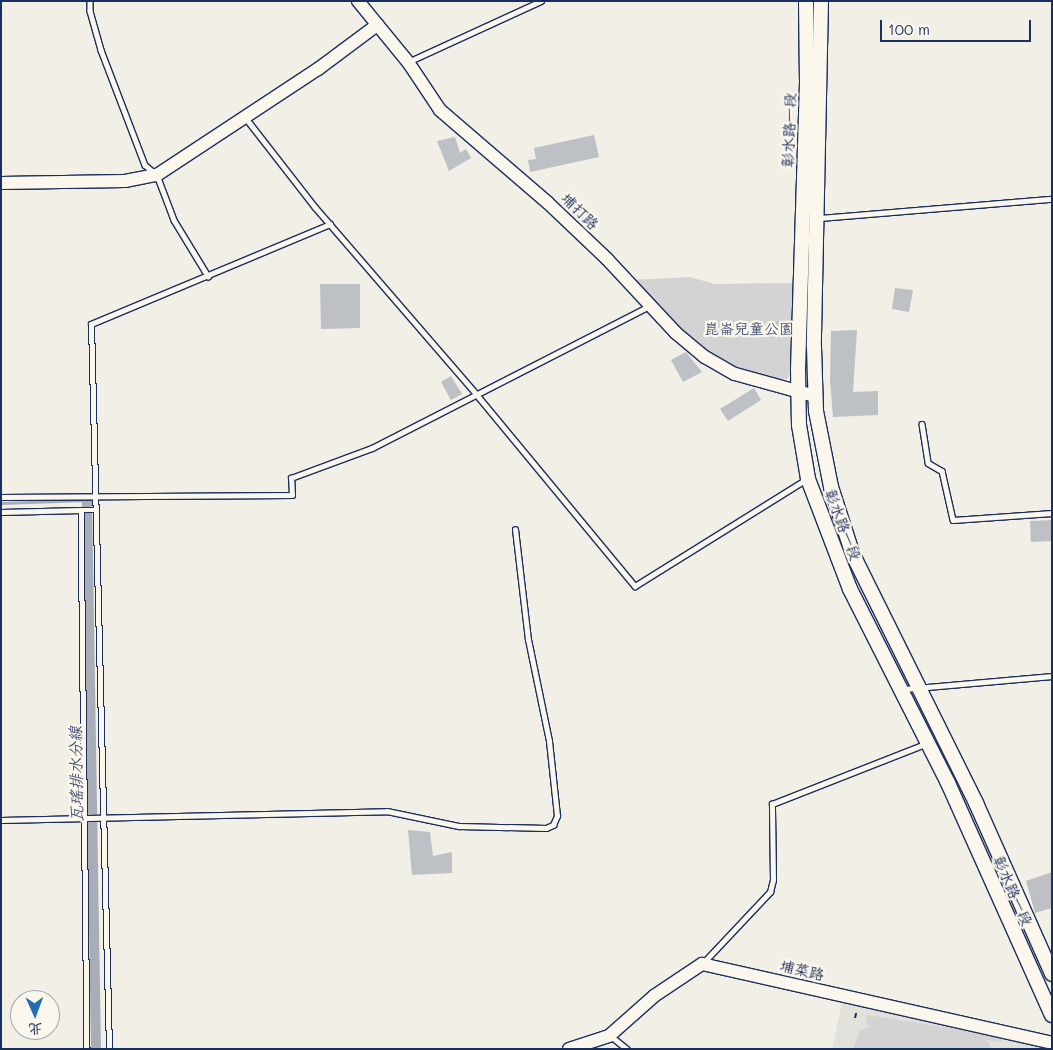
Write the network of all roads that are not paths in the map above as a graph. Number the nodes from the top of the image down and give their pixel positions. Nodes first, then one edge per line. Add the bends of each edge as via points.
1 (90, 1) edge
2 (358, 1) edge
3 (541, 1) edge
4 (806, 1) edge
5 (821, 1) edge
6 (377, 25) junction
7 (408, 62) junction
8 (245, 117) junction
9 (157, 175) junction
10 (1, 183) edge
11 (1052, 199) edge
12 (817, 218) junction
13 (330, 224) junction
14 (208, 276) junction
15 (651, 305) junction
16 (799, 392) junction
17 (477, 395) junction
18 (815, 396) junction
19 (922, 424) dead end
20 (808, 478) junction
21 (94, 495) junction
22 (1, 497) edge
23 (81, 510) junction
24 (94, 510) junction
25 (1, 512) edge
26 (1052, 513) edge
27 (515, 530) dead end
28 (846, 532) junction
29 (829, 538) junction
30 (1052, 676) edge
31 (920, 688) junction
32 (900, 689) junction
33 (928, 743) junction
34 (103, 817) junction
35 (86, 818) junction
36 (1, 820) edge
37 (702, 964) junction
38 (1052, 974) edge
39 (1052, 1015) edge
40 (610, 1036) junction
41 (1052, 1043) edge
42 (87, 1049) edge
43 (110, 1049) edge
44 (568, 1049) edge
45 (627, 1049) edge

1 - 9 lane via 101,50 145,165
2 - 6 street, 埔打路
3 - 7 lane
4 - 16 main road, 彰水路一段
5 - 12 main road, 彰水路一段
6 - 7 street, 埔打路
6 - 8 street
7 - 15 street, 埔打路 via 440,110 547,202
8 - 9 street
8 - 13 lane
9 - 10 street via 125,181
9 - 14 lane via 174,220
11 - 12 lane
12 - 18 main road, 彰水路一段
13 - 14 lane
13 - 17 lane
14 - 21 lane via 92,324
15 - 16 street, 埔打路 via 676,333 705,357 735,374
15 - 17 lane
16 - 18 street, 埔打路
16 - 20 main road, 彰水路一段 via 799,425
17 - 20 lane via 635,586
17 - 21 lane via 372,448 291,478 292,495
18 - 28 main road, 彰水路一段 via 831,487
19 - 26 lane via 928,463 942,471 954,520
20 - 29 main road, 彰水路一段
21 - 22 lane
21 - 24 lane
23 - 24 lane
23 - 25 lane
23 - 35 lane
24 - 34 lane
27 - 34 lane via 528,640 549,741 558,816 552,825 546,828 459,826 387,811
28 - 29 main road
28 - 31 main road, 彰水路一段 via 853,555
29 - 32 main road, 彰水路一段 via 877,648
30 - 31 lane
31 - 32 lane
31 - 38 main road, 彰水路一段 via 976,803
32 - 33 main road, 彰水路一段
33 - 37 lane via 772,804 773,880 770,892
33 - 39 main road, 彰水路一段
34 - 35 lane
34 - 43 lane
35 - 36 lane
35 - 42 lane
37 - 40 street via 654,996
37 - 41 street, 埔菜路
40 - 44 street
40 - 45 lane

